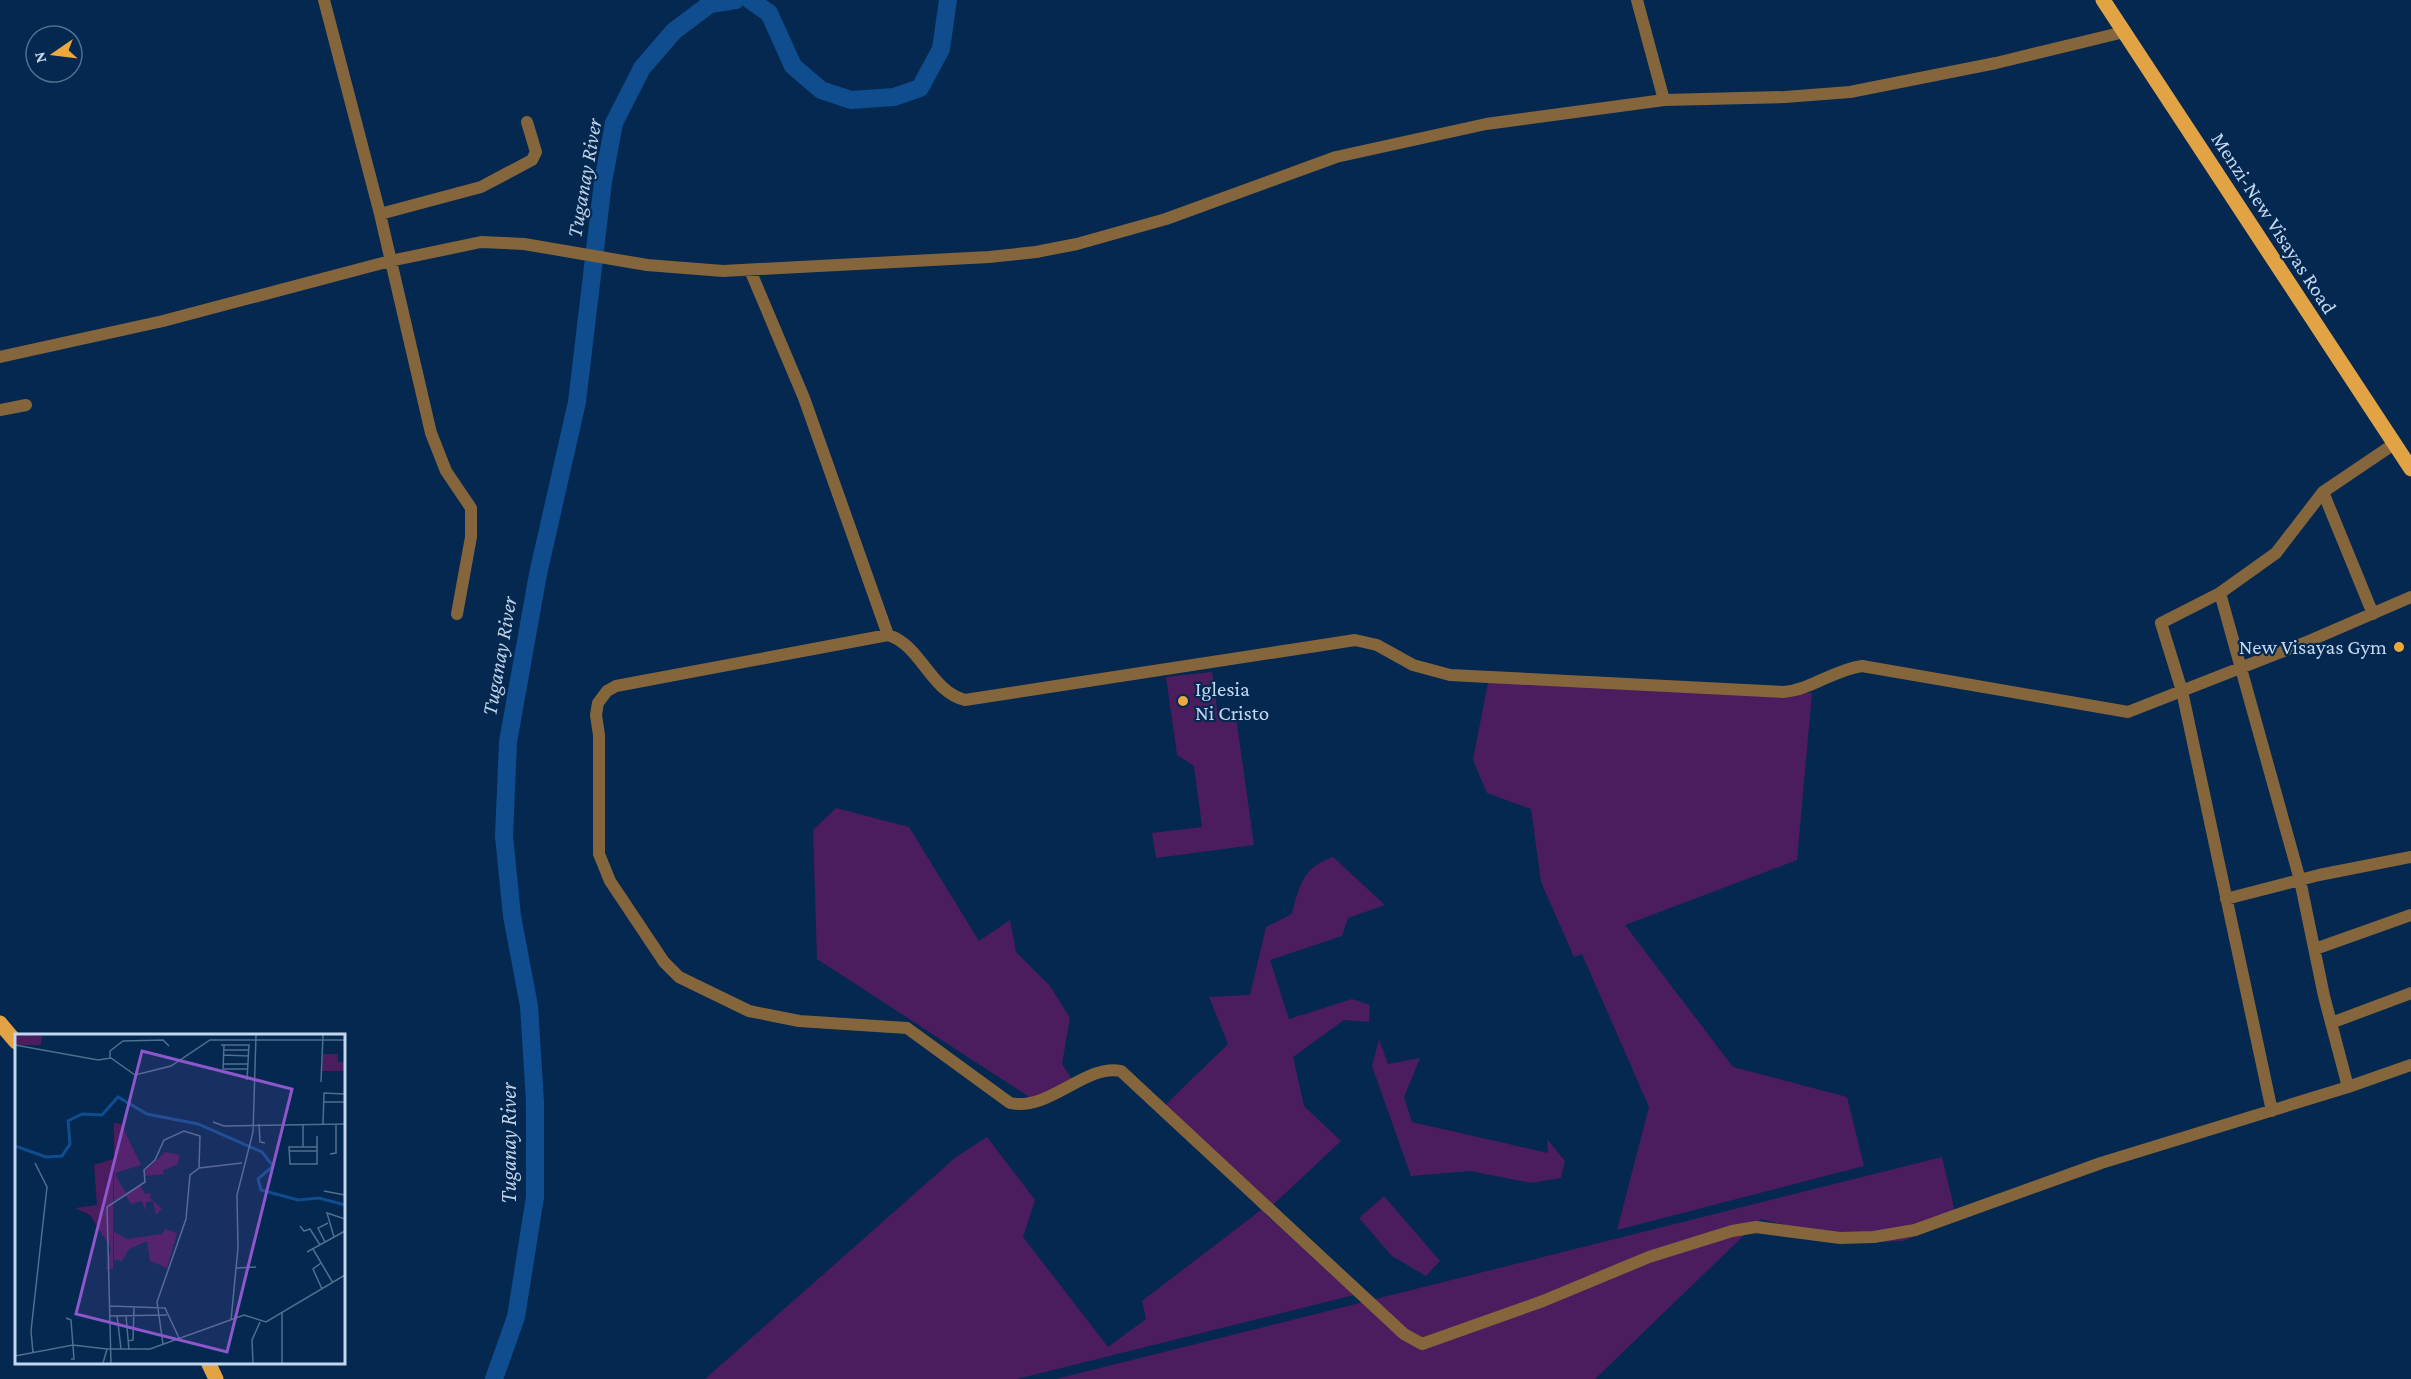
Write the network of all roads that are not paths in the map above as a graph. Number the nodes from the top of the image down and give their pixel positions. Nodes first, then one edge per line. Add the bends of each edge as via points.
1 (324, 0) edge
2 (1637, 0) edge
3 (2103, 0) edge
4 (2124, 32) junction
5 (1664, 100) junction
6 (527, 122) dead end
7 (380, 214) junction
8 (390, 261) junction
9 (750, 270) junction
10 (0, 357) edge
11 (26, 405) dead end
12 (0, 410) edge
13 (2394, 444) junction
14 (2411, 469) edge
15 (2323, 492) junction
16 (2220, 593) junction
17 (2411, 597) edge
18 (457, 614) dead end
19 (2373, 614) junction
20 (888, 635) junction
21 (2242, 666) junction
22 (2182, 691) junction
23 (2411, 857) edge
24 (2300, 880) junction
25 (2226, 899) junction
26 (2411, 915) edge
27 (2315, 949) junction
28 (2411, 993) edge
29 (0, 1023) edge
30 (2331, 1023) junction
31 (15, 1041) edge
32 (2411, 1065) edge
33 (2349, 1087) junction
34 (2272, 1111) junction
35 (209, 1364) edge
36 (216, 1379) edge

1 - 7 street
2 - 5 street
3 - 4 main road, Menzi-New Visayas Road
4 - 5 street via 1850,92
4 - 13 main road, Menzi-New Visayas Road
5 - 9 street via 1486,124 1336,157 1166,219 1077,244 989,257
6 - 7 street via 536,152 532,160 481,187
7 - 8 street
8 - 9 street via 481,242 547,248 671,268
8 - 10 street via 163,321
8 - 18 street via 431,433 446,471 471,508 471,537
9 - 20 street via 804,398
11 - 12 street
13 - 14 main road, Menzi-New Visayas Road
13 - 15 street
15 - 16 street via 2276,553
15 - 19 street
16 - 21 street
16 - 22 street via 2161,623
17 - 19 street
19 - 21 street
20 - 22 street via 902,641 954,697 965,700 1355,640 1377,645 1413,665 1450,675 1783,692 1802,689 1862,666 2128,712
20 - 34 street via 616,686 598,703 599,854 610,881 664,962 679,977 749,1011 799,1022 908,1028 1010,1103 1030,1104 1088,1078 1121,1071 1416,1342 1428,1343 1449,1336 1649,1257 1738,1229 1767,1228 1840,1238 1915,1230 2101,1163
21 - 22 street
21 - 24 street
22 - 25 street
23 - 24 street
24 - 25 street
24 - 27 street
25 - 34 street
26 - 27 street
27 - 30 street
28 - 30 street
29 - 31 main road
30 - 33 street
32 - 33 street
33 - 34 street
35 - 36 main road

